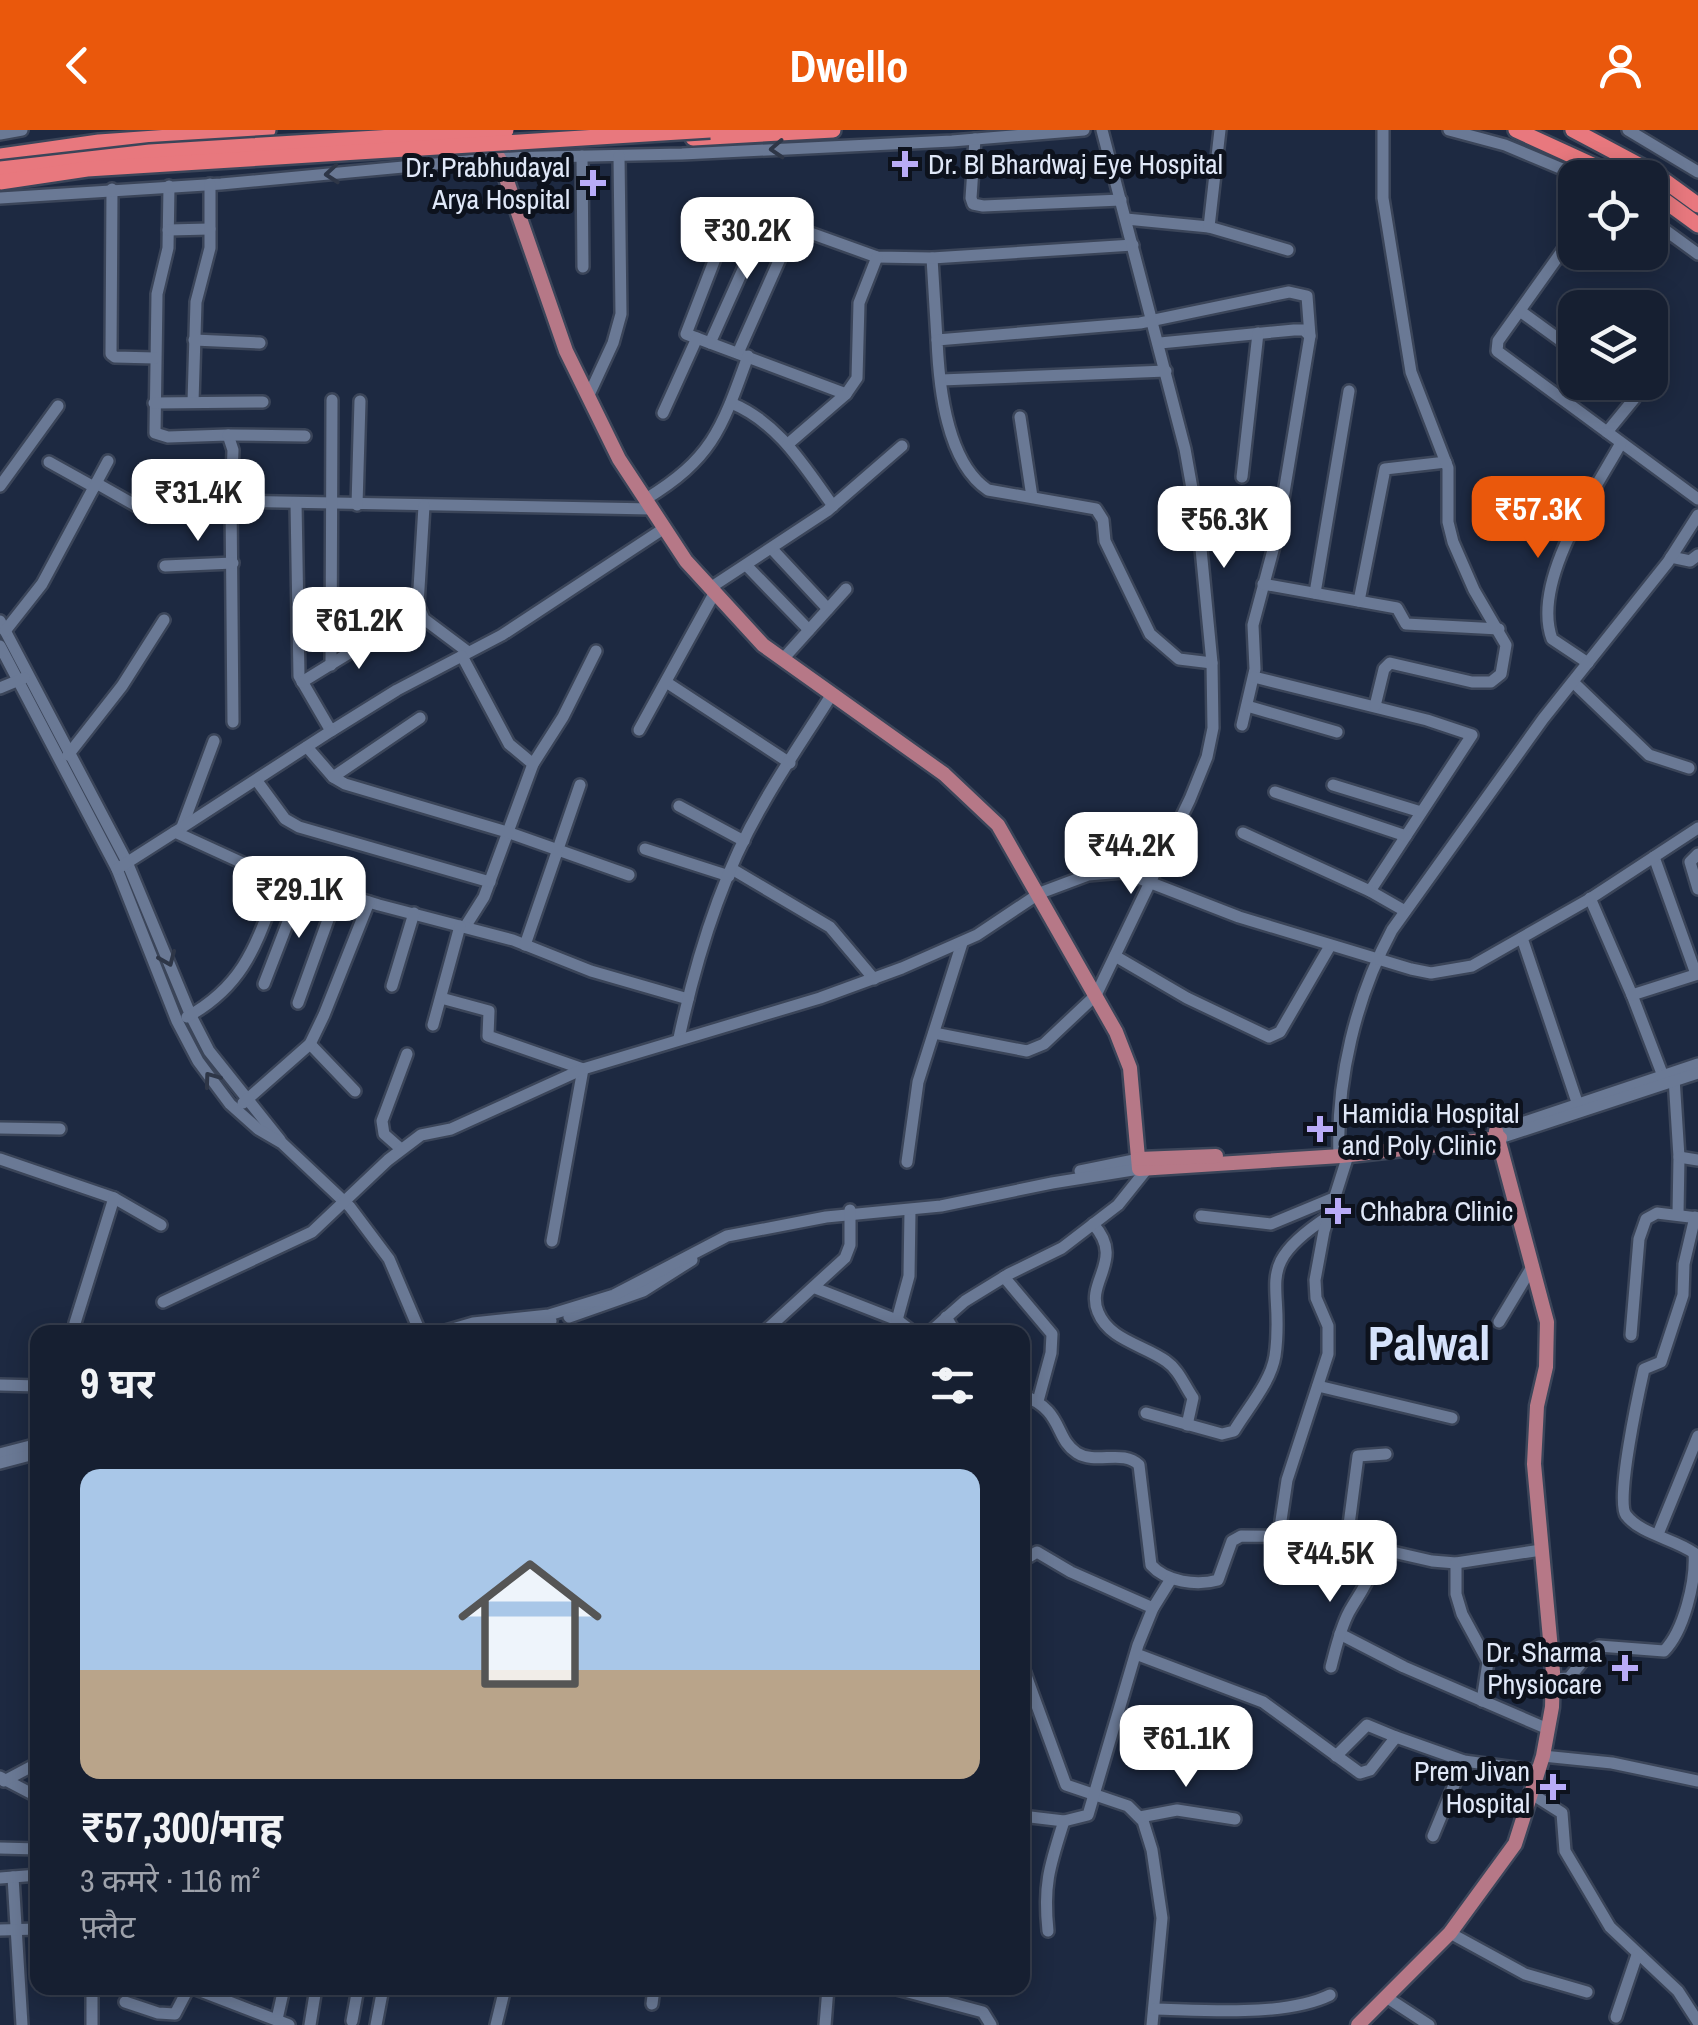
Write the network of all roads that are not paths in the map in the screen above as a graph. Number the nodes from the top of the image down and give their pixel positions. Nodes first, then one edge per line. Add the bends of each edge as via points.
1 (21, 130) edge
2 (268, 130) edge
3 (506, 130) edge
4 (710, 130) edge
5 (833, 130) edge
6 (1084, 130) edge
7 (1102, 130) edge
8 (1220, 130) edge
9 (1384, 130) edge
10 (1449, 130) edge
11 (1516, 130) edge
12 (1534, 130) edge
13 (1573, 130) edge
14 (1591, 130) edge
15 (1628, 130) edge
16 (0, 134) edge
17 (975, 139) junction
18 (494, 145) edge
19 (0, 156) edge
20 (582, 156) junction
21 (619, 156) junction
22 (1582, 160) edge
23 (1595, 160) edge
24 (1558, 167) edge
25 (0, 169) edge
26 (1698, 172) edge
27 (210, 184) junction
28 (0, 185) edge
29 (169, 186) junction
30 (112, 189) junction
31 (1698, 196) edge
32 (0, 198) edge
33 (1120, 200) junction
34 (1698, 205) edge
35 (1668, 206) edge
36 (767, 216) junction
37 (1126, 219) junction
38 (794, 227) junction
39 (1210, 227) junction
40 (1698, 228) edge
41 (210, 229) junction
42 (168, 230) junction
43 (1668, 232) edge
44 (1133, 245) junction
45 (1288, 250) dead end
46 (1698, 254) edge
47 (876, 256) junction
48 (1558, 257) edge
49 (932, 258) junction
50 (583, 267) dead end
51 (1520, 311) junction
52 (1153, 321) junction
53 (1258, 334) junction
54 (1310, 336) junction
55 (1558, 338) edge
56 (194, 340) junction
57 (937, 340) junction
58 (704, 341) junction
59 (260, 342) dead end
60 (1160, 343) junction
61 (743, 355) junction
62 (154, 358) junction
63 (1166, 371) junction
64 (941, 380) junction
65 (1349, 390) dead end
66 (846, 394) junction
67 (588, 396) junction
68 (332, 400) dead end
69 (1632, 400) edge
70 (360, 401) dead end
71 (154, 402) junction
72 (193, 402) junction
73 (263, 402) dead end
74 (731, 402) junction
75 (58, 406) dead end
76 (663, 414) dead end
77 (1020, 418) dead end
78 (1607, 432) junction
79 (228, 435) junction
80 (306, 436) dead end
81 (1621, 442) junction
82 (788, 444) junction
83 (902, 446) dead end
84 (108, 461) dead end
85 (49, 462) dead end
86 (1446, 462) junction
87 (1242, 476) dead end
88 (95, 485) junction
89 (0, 486) edge
90 (1032, 497) junction
91 (1698, 499) edge
92 (232, 501) junction
93 (296, 502) junction
94 (330, 504) junction
95 (649, 504) junction
96 (357, 505) junction
97 (424, 506) junction
98 (833, 506) junction
99 (1698, 515) edge
100 (664, 528) junction
101 (772, 549) junction
102 (1698, 555) edge
103 (1671, 557) junction
104 (233, 563) junction
105 (165, 566) dead end
106 (747, 566) junction
107 (1263, 584) junction
108 (846, 588) dead end
109 (713, 590) junction
110 (1315, 594) junction
111 (1359, 601) junction
112 (828, 609) junction
113 (164, 620) dead end
114 (3, 626) edge
115 (394, 626) dead end
116 (809, 630) junction
117 (1500, 630) junction
118 (0, 646) edge
119 (596, 652) dead end
120 (465, 654) junction
121 (783, 659) junction
122 (1212, 663) junction
123 (1588, 663) junction
124 (331, 666) junction
125 (1254, 677) junction
126 (23, 678) junction
127 (302, 682) junction
128 (666, 682) junction
129 (1572, 682) junction
130 (0, 688) edge
131 (832, 694) junction
132 (1247, 706) junction
133 (1376, 706) junction
134 (420, 718) dead end
135 (233, 722) dead end
136 (1242, 725) dead end
137 (639, 730) dead end
138 (331, 731) junction
139 (1337, 732) dead end
140 (214, 741) dead end
141 (307, 747) junction
142 (66, 758) junction
143 (790, 763) junction
144 (533, 764) junction
145 (1689, 768) dead end
146 (334, 777) junction
147 (257, 780) junction
148 (1334, 784) dead end
149 (580, 785) dead end
150 (1274, 792) dead end
151 (679, 806) dead end
152 (1421, 812) junction
153 (1698, 828) edge
154 (178, 829) junction
155 (507, 832) junction
156 (1243, 833) dead end
157 (1406, 836) junction
158 (744, 841) junction
159 (645, 848) dead end
160 (558, 850) junction
161 (1698, 854) edge
162 (1654, 857) junction
163 (122, 866) junction
164 (731, 872) junction
165 (629, 875) dead end
166 (282, 876) junction
167 (490, 882) junction
168 (1150, 882) junction
169 (303, 883) junction
170 (1698, 889) edge
171 (1370, 891) junction
172 (338, 892) junction
173 (1040, 894) junction
174 (1590, 898) junction
175 (369, 902) junction
176 (1405, 911) junction
177 (414, 913) junction
178 (463, 926) junction
179 (1522, 938) junction
180 (962, 943) junction
181 (525, 945) junction
182 (1330, 946) junction
183 (1114, 956) junction
184 (1376, 960) junction
185 (1697, 974) edge
186 (874, 978) junction
187 (264, 984) dead end
188 (392, 986) dead end
189 (1632, 995) junction
190 (1096, 996) junction
191 (441, 998) junction
192 (688, 998) junction
193 (298, 1004) dead end
194 (191, 1016) junction
195 (178, 1021) junction
196 (433, 1025) dead end
197 (934, 1032) junction
198 (679, 1038) junction
199 (310, 1044) junction
200 (407, 1054) dead end
201 (1698, 1064) edge
202 (583, 1069) junction
203 (1698, 1073) edge
204 (1670, 1077) junction
205 (355, 1092) dead end
206 (249, 1098) junction
207 (1578, 1105) junction
208 (236, 1110) junction
209 (0, 1128) edge
210 (60, 1128) dead end
211 (1499, 1134) junction
212 (282, 1143) junction
213 (401, 1149) junction
214 (1344, 1152) junction
215 (1679, 1157) junction
216 (0, 1158) edge
217 (1698, 1160) edge
218 (907, 1162) dead end
219 (1145, 1164) junction
220 (1336, 1197) junction
221 (114, 1198) junction
222 (344, 1201) junction
223 (910, 1211) junction
224 (851, 1213) junction
225 (1678, 1214) junction
226 (1200, 1216) dead end
227 (1329, 1216) junction
228 (1697, 1217) edge
229 (1093, 1224) junction
230 (160, 1226) dead end
231 (739, 1234) junction
232 (552, 1241) dead end
233 (1532, 1267) junction
234 (1004, 1276) junction
235 (815, 1288) junction
236 (1683, 1295) junction
237 (1698, 1297) edge
238 (164, 1302) dead end
239 (946, 1317) junction
240 (897, 1320) junction
241 (1500, 1322) dead end
242 (75, 1323) dead end
243 (417, 1325) edge
244 (465, 1325) edge
245 (530, 1325) edge
246 (772, 1325) edge
247 (904, 1325) edge
248 (937, 1325) edge
249 (951, 1325) edge
250 (1631, 1335) dead end
251 (0, 1385) edge
252 (30, 1386) edge
253 (1318, 1386) junction
254 (1030, 1398) edge
255 (1038, 1401) junction
256 (1146, 1413) dead end
257 (1452, 1418) dead end
258 (1187, 1425) junction
259 (1698, 1436) edge
260 (30, 1446) edge
261 (0, 1454) edge
262 (1386, 1454) dead end
263 (30, 1455) edge
264 (0, 1463) edge
265 (1279, 1534) junction
266 (1658, 1534) junction
267 (1347, 1540) junction
268 (1368, 1544) junction
269 (1541, 1550) junction
270 (1030, 1556) edge
271 (1456, 1563) junction
272 (1171, 1579) junction
273 (1154, 1608) junction
274 (1340, 1634) junction
275 (1136, 1654) junction
276 (1331, 1667) dead end
277 (1553, 1680) junction
278 (1030, 1687) edge
279 (1482, 1701) junction
280 (1548, 1729) junction
281 (1396, 1737) junction
282 (1336, 1756) junction
283 (1543, 1756) junction
284 (1464, 1760) junction
285 (30, 1767) edge
286 (1538, 1771) junction
287 (2, 1779) edge
288 (1698, 1780) edge
289 (30, 1793) edge
290 (1532, 1794) junction
291 (1093, 1797) junction
292 (1030, 1817) edge
293 (1140, 1817) junction
294 (1235, 1819) dead end
295 (1064, 1821) junction
296 (1433, 1836) dead end
297 (0, 1848) edge
298 (30, 1848) edge
299 (6, 1878) edge
300 (16, 1929) junction
301 (30, 1929) edge
302 (0, 1930) edge
303 (1048, 1931) dead end
304 (1450, 1933) junction
305 (1637, 1955) junction
306 (1587, 1992) dead end
307 (92, 1995) edge
308 (185, 1995) edge
309 (223, 1995) edge
310 (284, 1995) edge
311 (315, 1995) edge
312 (357, 1995) edge
313 (382, 1995) edge
314 (503, 1995) edge
315 (653, 1995) edge
316 (827, 1995) edge
317 (920, 1995) edge
318 (1330, 1995) dead end
319 (1386, 1997) junction
320 (125, 2002) dead end
321 (652, 2004) dead end
322 (1154, 2009) junction
323 (1616, 2017) dead end
324 (352, 2021) dead end
325 (283, 2022) edge
326 (1698, 2022) edge
327 (22, 2025) edge
328 (92, 2025) edge
329 (310, 2025) edge
330 (376, 2025) edge
331 (496, 2025) edge
332 (824, 2025) edge
333 (991, 2025) edge
334 (1152, 2025) edge
335 (1358, 2025) edge
336 (1428, 2025) edge

1 - 16 street
2 - 19 highway
3 - 25 highway, bridge via 150,152
4 - 18 highway, bridge
5 - 18 highway
6 - 17 street
7 - 33 street
8 - 39 street
9 - 86 street via 1383,198 1406,346
10 - 24 street
11 - 22 highway
12 - 23 highway
13 - 34 highway
14 - 31 highway
15 - 26 street
17 -> 21 street
17 - 33 street via 973,204
18 - 20 street
18 -> 27 street
18 - 28 highway, bridge via 87,169
18 - 67 main road
20 - 21 street
20 - 50 street
21 - 67 street via 621,314
27 - 29 street
27 - 41 street
29 - 30 street
29 - 42 street
30 - 32 street
30 - 62 street via 110,354
33 - 37 street
35 - 40 highway
36 - 38 street
36 - 58 street
36 - 58 street via 740,207 733,212 686,330
37 - 39 street
37 - 44 street
38 - 47 street
38 - 61 street
39 - 45 street
41 - 42 street
41 - 56 street
42 - 62 street
43 - 46 street
44 - 49 street
44 - 52 street
47 - 49 street
47 - 66 street via 858,303 860,369
48 - 51 street
49 - 57 street
51 - 55 street
51 - 78 street via 1497,351
52 - 54 street via 1298,292 1308,300
52 - 57 street
52 - 60 street
53 - 54 street via 1304,330
53 - 60 street
53 - 87 street
54 - 107 street
56 - 59 street
56 - 72 street
57 - 64 street
58 - 61 street
58 - 76 street
60 - 63 street
61 - 66 street
61 - 74 street
62 - 71 street
63 - 64 street
63 - 122 street via 1199,528
64 - 90 street via 948,428 977,481 988,490
65 - 110 street
66 - 82 street
67 - 95 main road
68 - 94 street
69 - 78 street
70 - 96 street
71 - 72 street
71 - 79 street via 158,436
72 - 73 street
74 - 82 street
74 - 95 street via 697,462
75 - 89 street
77 - 90 street
78 - 81 street
79 - 80 street
79 - 92 street
81 - 91 street
81 - 123 street via 1550,588 1550,633
82 - 98 street
83 - 98 street
84 - 88 street
85 - 88 street
86 - 111 street via 1384,469
86 - 117 street via 1453,542
88 - 92 street via 142,509 166,501
88 - 114 street via 42,584
90 - 122 street via 1096,509 1150,634 1179,659
92 - 93 street
92 - 104 street
93 - 94 street
93 - 127 street
94 - 96 street
94 - 124 street
95 - 97 street
95 - 100 main road
96 - 97 street
97 - 120 street via 418,605 424,620
98 - 101 street
99 - 103 street
100 - 109 main road
100 - 120 street
101 - 106 street
101 - 112 street
102 - 103 street via 1690,561
103 - 123 street
104 - 105 street
104 - 135 street
106 - 109 street
106 - 116 street
107 - 110 street
107 - 125 street via 1253,625
108 - 112 street
109 - 121 main road
109 - 128 street
110 - 111 street
111 - 117 street via 1398,608 1406,624
112 - 116 street
113 - 142 street
114 - 126 street
115 - 124 street
116 - 121 street
117 - 133 street via 1506,645 1498,679 1472,682 1390,663
118 - 126 street
119 - 144 street
120 - 138 street
120 - 144 street via 508,744
121 - 131 main road
122 - 168 street via 1208,757
123 - 129 street
124 - 127 street
125 - 132 street
125 - 133 street
126 - 130 street
126 - 142 street
127 - 138 street
128 - 137 street
128 - 143 street
129 - 145 street via 1649,755
129 - 176 street
131 - 143 street
131 - 173 main road via 944,774 998,825
132 - 136 street
132 - 139 street
133 - 152 street via 1472,735
134 - 146 street
138 - 141 street
140 - 154 street
141 - 146 street
141 - 147 street
142 - 163 street
143 - 158 street
144 - 155 street
146 - 155 street
147 - 154 street
147 - 167 street via 291,824
148 - 152 street
149 - 160 street
150 - 157 street
151 - 158 street
152 - 157 street
153 - 162 street
154 - 163 street
154 - 166 street via 224,857
155 - 160 street
155 - 167 street
156 - 171 street
157 - 171 street
158 - 164 street
159 - 164 street
160 - 165 street
160 - 181 street
161 - 170 street via 1690,862
162 - 174 street
162 - 185 street
163 -> 194 street
163 - 195 street
164 - 186 street via 830,926
164 - 192 street
166 - 169 street
166 - 194 street via 236,980
167 - 178 street
168 - 173 street via 1111,871
168 - 182 street
168 - 183 street
169 - 172 street
169 - 187 street
171 - 176 street
172 - 175 street
172 - 193 street
173 - 180 street
173 - 190 main road
174 - 179 street
174 - 189 street
175 - 177 street
175 - 199 street
176 - 184 street
177 - 178 street
177 - 188 street
178 - 181 street
178 - 191 street
179 - 184 street via 1453,971 1430,973
179 - 207 street
180 - 186 street
180 - 197 street
181 - 192 street
182 - 183 street via 1280,1032 1269,1038
182 - 184 street
183 - 190 street
184 - 214 street via 1344,1079
185 - 189 street
186 - 198 street
189 - 204 street
190 - 197 street via 1044,1044 1027,1051
190 - 219 main road via 1130,1068
191 - 196 street
191 - 202 street via 489,1011 488,1036
192 - 198 street
194 - 195 street
194 - 206 street via 209,1051
208 -> 195 street via 208,1077
197 - 218 street via 918,1082
198 - 202 street
199 - 205 street
199 - 206 street
200 - 213 street via 382,1121 384,1134
201 - 204 street
202 - 213 street
202 - 232 street
203 - 204 street
204 - 207 street
204 - 211 street
204 - 215 street
206 - 208 street
206 - 212 street
207 - 211 street
208 - 212 street
209 - 210 street
211 - 214 main road
211 - 233 main road
212 - 222 street
213 - 222 street
214 - 219 main road
214 - 220 street
215 - 217 street
215 - 225 street
216 - 221 street
219 - 223 street
219 - 224 street
219 - 229 street via 1118,1204
220 - 226 street via 1271,1224
220 - 227 street
221 - 230 street
221 - 242 street
222 - 238 street via 312,1232
222 - 243 street via 389,1259
223 - 224 street
223 - 240 street via 909,1276
224 - 231 street
224 - 235 street via 845,1258
225 - 228 street
225 - 250 street via 1652,1214 1642,1230
227 - 253 street via 1315,1280 1330,1339
227 - 258 street via 1281,1258 1273,1363 1234,1431
228 - 236 street
229 - 234 street via 1062,1248
229 - 258 street via 1107,1248 1099,1315 1178,1372 1192,1398
231 - 244 street via 614,1295 549,1314
231 - 245 street via 643,1290 589,1312
233 - 241 street
233 - 269 main road via 1548,1344 1534,1464
234 - 239 street
234 - 255 street via 1052,1334
235 - 240 street
235 - 246 street
236 - 237 street
236 - 266 street via 1661,1362 1644,1369 1623,1496 1624,1514
239 - 248 street
239 - 249 street
240 - 247 street
251 - 252 street
253 - 257 street
253 - 265 street via 1287,1480
254 - 255 street
255 - 272 street via 1078,1454 1139,1466 1151,1566
256 - 258 street
259 - 266 street
260 - 261 street
262 - 267 street via 1358,1456
263 - 264 street
265 - 267 street
265 - 272 street via 1232,1541 1214,1582
266 - 277 street via 1695,1557 1667,1650 1595,1647 1569,1678
267 - 268 street
268 - 271 street
268 - 274 street via 1371,1576
269 - 271 street
269 - 277 main road
270 - 273 street via 1037,1552
271 - 279 street via 1462,1614 1488,1662
272 - 273 street
273 - 275 street
274 - 276 street
274 - 279 street
275 - 282 street via 1263,1702
275 - 291 street
277 - 280 main road
278 - 291 street via 1062,1779
279 - 280 street
280 - 283 main road
281 - 282 street via 1367,1726
281 - 282 street via 1366,1773
281 - 284 street
283 - 286 main road
283 - 288 street
284 - 286 street
284 - 296 street
285 - 287 street
286 - 290 main road
287 - 289 street
290 - 304 main road via 1516,1844
290 - 305 street via 1560,1810 1566,1851 1610,1927
291 - 293 street via 1128,1806
291 - 295 street via 1088,1815
292 - 295 street
293 - 294 street via 1177,1810
293 - 322 street via 1162,1918
295 - 303 street via 1046,1878
297 - 298 street
299 - 300 street
300 - 301 street
300 - 302 street
300 - 327 street
304 - 306 street via 1525,1974
304 - 319 main road
305 - 323 street
305 - 326 street via 1678,1991
307 - 328 street
308 - 320 street via 169,2014
309 - 325 street
310 - 325 street
311 - 329 street
312 - 324 street
313 - 330 street
314 - 331 street
315 - 321 street
316 - 332 street
317 - 333 street via 984,2012
318 - 322 street via 1236,2011
319 - 335 main road
319 - 336 street
322 - 334 street

